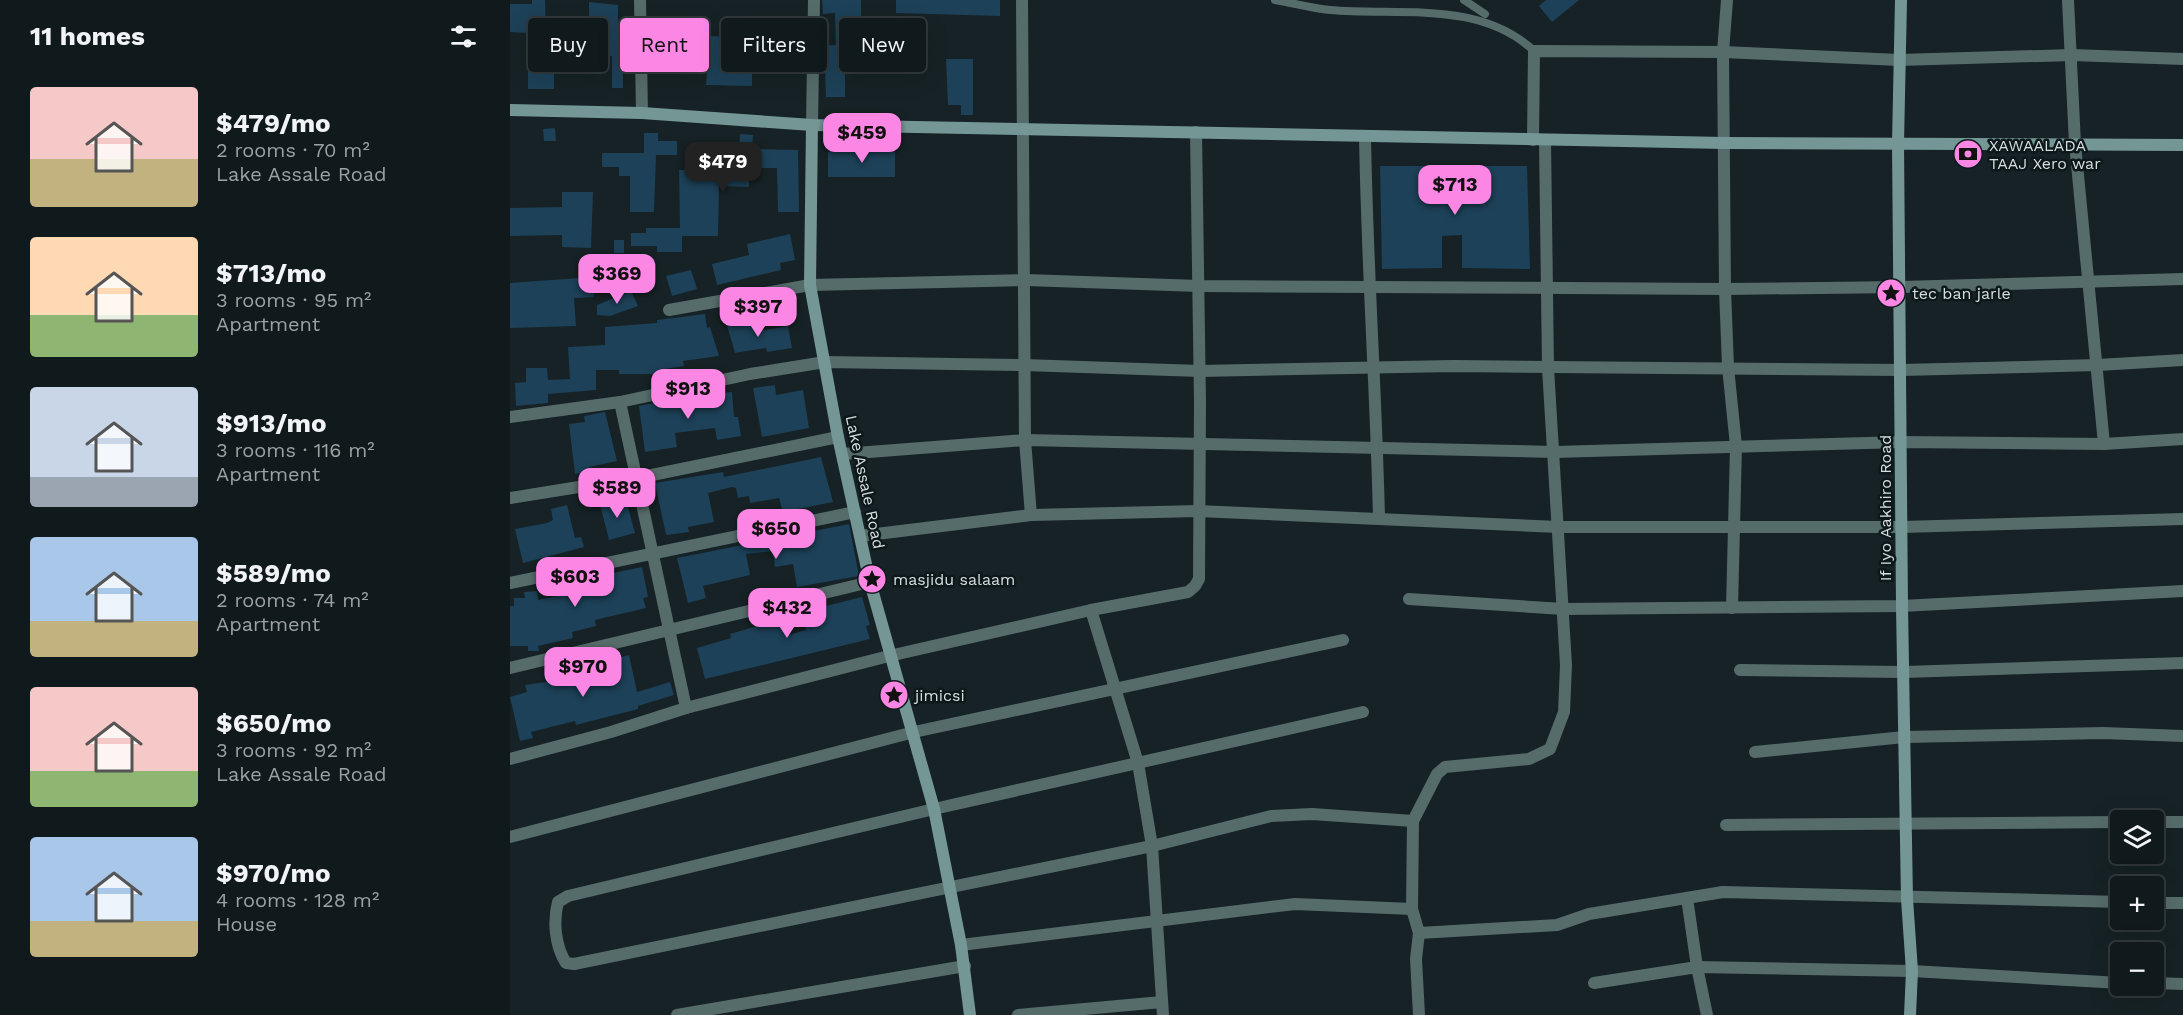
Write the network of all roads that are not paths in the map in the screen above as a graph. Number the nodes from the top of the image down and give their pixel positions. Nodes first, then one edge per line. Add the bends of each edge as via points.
1 (640, 0) edge
2 (814, 0) edge
3 (1023, 0) edge
4 (1275, 0) edge
5 (1464, 0) edge
6 (1727, 0) edge
7 (1901, 0) edge
8 (2068, 0) edge
9 (1489, 17) junction
10 (1534, 51) junction
11 (1723, 52) junction
12 (2072, 55) junction
13 (2183, 59) edge
14 (1899, 60) junction
15 (510, 110) edge
16 (642, 113) junction
17 (812, 125) junction
18 (1025, 129) junction
19 (1196, 132) junction
20 (1365, 136) junction
21 (1539, 140) junction
22 (1725, 143) junction
23 (1898, 143) junction
24 (2075, 144) junction
25 (2183, 145) edge
26 (2183, 279) edge
27 (1026, 280) junction
28 (2086, 281) junction
29 (810, 285) junction
30 (1368, 285) junction
31 (1199, 286) junction
32 (1901, 287) junction
33 (1546, 288) junction
34 (1725, 288) junction
35 (669, 310) dead end
36 (2183, 360) edge
37 (825, 362) junction
38 (1024, 365) junction
39 (2098, 365) junction
40 (1375, 367) junction
41 (1548, 368) junction
42 (1728, 368) junction
43 (1902, 370) junction
44 (1200, 371) junction
45 (620, 402) junction
46 (510, 417) edge
47 (838, 437) junction
48 (2183, 439) edge
49 (1025, 440) junction
50 (1902, 442) junction
51 (1200, 444) junction
52 (2104, 444) junction
53 (1377, 446) junction
54 (1736, 446) junction
55 (1555, 452) junction
56 (843, 454) junction
57 (635, 478) junction
58 (510, 498) edge
59 (1198, 511) junction
60 (855, 512) junction
61 (1031, 515) junction
62 (1379, 518) junction
63 (2183, 519) edge
64 (1735, 526) junction
65 (1558, 527) junction
66 (1902, 527) junction
67 (860, 536) junction
68 (653, 554) junction
69 (870, 582) junction
70 (510, 583) edge
71 (2183, 591) edge
72 (1409, 599) dead end
73 (1902, 606) junction
74 (1732, 608) junction
75 (1563, 609) junction
76 (1091, 610) junction
77 (670, 630) junction
78 (1343, 640) dead end
79 (889, 656) junction
80 (2183, 663) edge
81 (510, 668) edge
82 (1740, 670) dead end
83 (1904, 672) junction
84 (1116, 690) junction
85 (686, 708) junction
86 (1362, 712) dead end
87 (914, 732) junction
88 (2183, 736) edge
89 (1904, 737) junction
90 (1755, 752) dead end
91 (510, 759) edge
92 (1138, 763) junction
93 (934, 808) junction
94 (1413, 821) junction
95 (2110, 822) edge
96 (2164, 822) edge
97 (2183, 822) edge
98 (1905, 823) junction
99 (1726, 825) dead end
100 (510, 837) edge
101 (1152, 846) junction
102 (950, 886) junction
103 (1687, 898) junction
104 (1907, 899) junction
105 (2110, 902) edge
106 (2164, 903) edge
107 (2183, 903) edge
108 (1412, 909) junction
109 (1156, 922) junction
110 (1419, 933) junction
111 (961, 945) junction
112 (965, 966) junction
113 (1697, 967) junction
114 (1912, 971) junction
115 (2110, 982) edge
116 (1594, 983) dead end
117 (2164, 983) edge
118 (2183, 984) edge
119 (1162, 1002) junction
120 (677, 1015) edge
121 (970, 1015) edge
122 (1018, 1015) edge
123 (1163, 1015) edge
124 (1419, 1015) edge
125 (1707, 1015) edge
126 (1911, 1015) edge

1 - 16 street
2 - 17 street
3 - 18 street
4 - 9 lane via 1330,10 1432,8
5 - 9 lane
6 - 11 street
7 - 14 street, If Iyo Aakhiro Road
8 - 12 street
9 - 10 lane
10 - 11 street
10 - 21 street
11 - 14 street
11 - 22 street
12 - 13 street
12 - 14 street
12 - 24 street
14 - 23 street, If Iyo Aakhiro Road
15 - 16 street
16 - 17 street
17 - 18 street
17 - 29 street, Lake Assale Road
18 - 19 street
18 - 27 street
19 - 20 street
19 - 31 street
20 - 21 street
20 - 30 street
21 - 22 street
21 - 33 street
22 - 23 street
22 - 34 street
23 - 24 street
23 - 32 street, If Iyo Aakhiro Road
24 - 25 street
24 - 28 street
26 - 28 street
27 - 29 street
27 - 31 street
27 - 38 street
28 - 32 street
28 - 39 street
29 - 35 street
29 - 37 street, Lake Assale Road
30 - 31 street
30 - 33 street
30 - 40 street
31 - 44 street
32 - 34 street
32 - 43 street, If Iyo Aakhiro Road
33 - 34 street
33 - 41 street
34 - 42 street
36 - 39 street
37 - 38 street
37 - 45 street
37 - 47 street, Lake Assale Road
38 - 44 street
38 - 49 street
39 - 43 street
39 - 52 street
40 - 41 street
40 - 44 street
40 - 53 street
41 - 42 street
41 - 55 street
42 - 43 street
42 - 54 street
43 - 50 street, If Iyo Aakhiro Road
44 - 51 street
45 - 46 street
45 - 57 street
47 - 56 street, Lake Assale Road
47 - 57 street
48 - 52 street
49 - 51 street
49 - 56 street
49 - 61 street
50 - 52 street
50 - 54 street
50 - 66 street, If Iyo Aakhiro Road
51 - 53 street
51 - 59 street
53 - 55 street
53 - 62 street
54 - 55 street
54 - 64 street
55 - 65 street
56 - 60 street, Lake Assale Road
57 - 58 street
57 - 68 street
59 - 61 street
59 - 62 street
59 - 76 street via 1199,579 1195,586 1188,592
60 - 67 street, Lake Assale Road
60 - 68 street
61 - 67 street
62 - 65 street
63 - 66 street
64 - 65 street
64 - 66 street
64 - 74 street
65 - 75 street
66 - 73 street, If Iyo Aakhiro Road
67 - 69 street, Lake Assale Road
68 - 70 street
68 - 77 street
69 - 77 street
69 - 79 street, Lake Assale Road
71 - 73 street
72 - 75 street
73 - 74 street
73 - 83 street, If Iyo Aakhiro Road
74 - 75 street
75 - 94 street via 1564,712 1550,749 1528,759 1445,767 1437,774
76 - 79 street
76 - 84 street
77 - 81 street
77 - 85 street
78 - 84 street
79 - 85 street
79 - 87 street, Lake Assale Road
80 - 83 street
82 - 83 street
83 - 89 street, If Iyo Aakhiro Road
84 - 87 street
84 - 92 street
85 - 91 street
86 - 92 street
87 - 93 street, Lake Assale Road
87 - 100 street
88 - 89 street via 2103,733
89 - 90 street
89 - 98 street, If Iyo Aakhiro Road
92 - 93 street
92 - 101 street
93 - 102 street, Lake Assale Road
93 - 102 street via 568,896 558,902 555,915 560,953 566,963 574,964
94 - 101 street via 1312,814 1271,816
94 - 108 street
95 - 98 street
96 - 97 street
98 - 99 street
98 - 104 street, If Iyo Aakhiro Road
101 - 102 street
101 - 109 street
102 - 111 street, Lake Assale Road
103 - 104 street via 1723,892
103 - 110 street via 1589,914 1557,925
103 - 113 street
104 - 105 street
104 - 114 street, If Iyo Aakhiro Road
106 - 107 street
108 - 109 street via 1295,904
108 - 110 street
109 - 111 street
109 - 119 street
110 - 124 street
111 - 112 street, Lake Assale Road
112 - 120 street
112 - 121 street, Lake Assale Road
113 - 114 street
113 - 116 street
113 - 125 street
114 - 115 street
114 - 126 street, If Iyo Aakhiro Road
117 - 118 street
119 - 122 street
119 - 123 street

